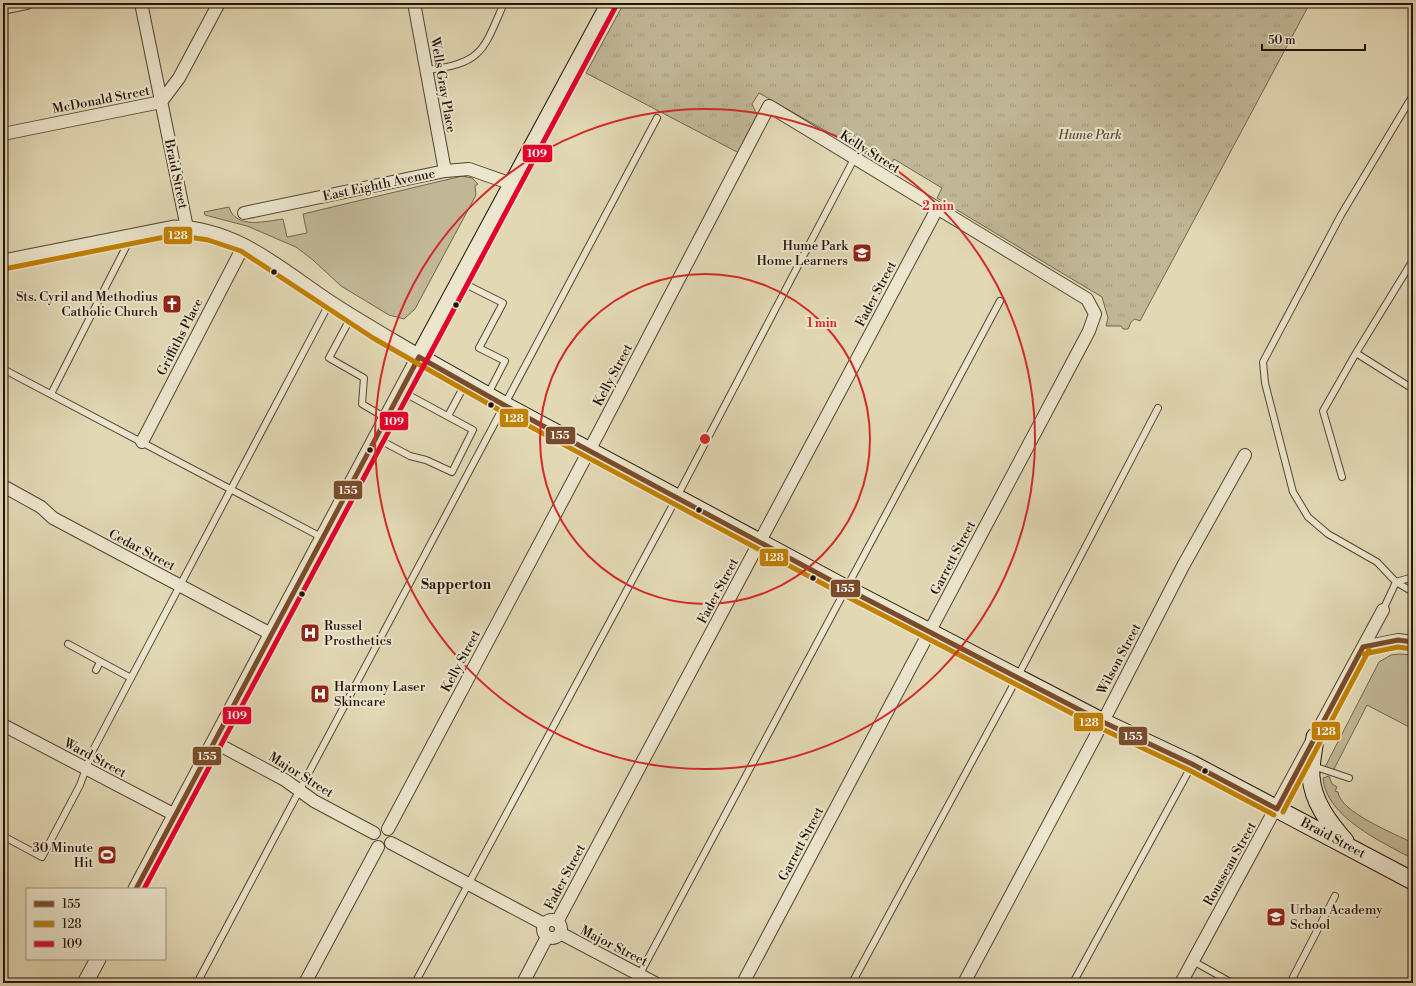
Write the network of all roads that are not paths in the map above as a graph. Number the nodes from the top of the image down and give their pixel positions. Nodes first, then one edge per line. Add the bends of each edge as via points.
1 (141, 3) edge
2 (219, 3) edge
3 (414, 3) edge
4 (504, 3) edge
5 (610, 3) edge
6 (20, 4) edge
7 (3, 8) edge
8 (427, 70) junction
9 (1413, 95) edge
10 (161, 102) junction
11 (656, 118) dead end
12 (3, 134) edge
13 (854, 158) junction
14 (445, 171) junction
15 (512, 184) junction
16 (937, 209) junction
17 (244, 213) dead end
18 (187, 228) junction
19 (132, 235) junction
20 (244, 245) junction
21 (1413, 260) edge
22 (3, 262) edge
23 (460, 281) junction
24 (1000, 301) dead end
25 (330, 302) junction
26 (352, 316) junction
27 (1356, 353) junction
28 (419, 357) junction
29 (3, 369) edge
30 (466, 383) junction
31 (1413, 389) edge
32 (400, 391) junction
33 (51, 394) junction
34 (488, 396) junction
35 (504, 405) junction
36 (1158, 408) dead end
37 (448, 416) junction
38 (386, 418) junction
39 (376, 438) junction
40 (142, 442) junction
41 (589, 451) junction
42 (1245, 455) dead end
43 (1342, 477) dead end
44 (3, 486) edge
45 (231, 489) junction
46 (676, 498) junction
47 (323, 538) junction
48 (760, 541) junction
49 (1413, 577) edge
50 (1396, 582) junction
51 (180, 586) junction
52 (845, 588) junction
53 (1413, 592) edge
54 (1383, 610) joint
55 (930, 632) junction
56 (272, 634) junction
57 (1413, 642) edge
58 (68, 644) dead end
59 (1363, 647) junction
60 (100, 662) junction
61 (96, 670) dead end
62 (1017, 677) junction
63 (131, 678) junction
64 (1103, 722) junction
65 (3, 725) edge
66 (1315, 737) junction
67 (214, 742) junction
68 (1192, 764) junction
69 (1312, 766) junction
70 (87, 770) junction
71 (1349, 778) dead end
72 (299, 790) junction
73 (1277, 808) junction
74 (175, 816) junction
75 (388, 829) junction
76 (374, 833) junction
77 (3, 836) edge
78 (391, 842) junction
79 (378, 847) junction
80 (1352, 849) junction
81 (1413, 881) edge
82 (468, 884) junction
83 (137, 888) edge
84 (1335, 896) dead end
85 (544, 924) junction
86 (559, 927) junction
87 (547, 937) junction
88 (97, 960) edge
89 (1193, 961) junction
90 (637, 979) edge
91 (85, 983) edge
92 (197, 983) edge
93 (305, 983) edge
94 (414, 983) edge
95 (524, 983) edge
96 (655, 983) edge
97 (743, 983) edge
98 (852, 983) edge
99 (964, 983) edge
100 (1073, 983) edge
101 (1181, 983) edge
102 (1232, 983) edge
103 (1290, 983) edge

1 - 10 street, Braid Street
2 - 10 street, McDonald Street via 180,78
3 - 8 street, Wells Gray Place
4 - 8 lane via 489,37 471,59 459,65
5 - 15 main road
6 - 7 street
8 - 14 street, Wells Gray Place
9 - 50 lane via 1341,215 1263,362 1265,383 1293,492 1308,517 1328,534 1377,562
10 - 12 street, McDonald Street
10 - 18 street, Braid Street
11 - 35 lane
13 - 16 street, Kelly Street
13 - 41 street, Kelly Street via 769,106
13 - 46 lane
14 - 15 street, East Eighth Avenue via 469,169
14 - 17 street, East Eighth Avenue
15 - 23 main road
16 - 48 street, Fader Street
16 - 55 street, Garrett Street via 1087,299 1095,314 1075,358
18 - 19 street
18 - 20 street, Braid Street via 219,235
19 - 22 street
19 - 33 lane
20 - 25 street, Braid Street
20 - 40 street, Griffiths Place
21 - 27 lane
23 - 28 main road
23 - 34 lane via 502,303 479,348 505,361
24 - 52 lane
25 - 26 street, Braid Street
25 - 45 lane
26 - 28 street, Braid Street
26 - 38 lane via 329,358 364,378 362,404
27 - 31 lane
27 - 43 lane via 1322,411
28 - 30 main road, Braid Street
28 - 32 street
29 - 33 lane
30 - 34 main road, Braid Street
30 - 37 lane
32 - 37 lane
32 - 38 street
33 - 40 lane
34 - 35 main road, Braid Street
35 - 41 main road, Braid Street
35 - 72 lane
36 - 62 lane
37 - 39 lane via 473,430 452,472 410,456
38 - 39 street
39 - 47 street
40 - 45 lane
41 - 46 main road, Braid Street
41 - 75 street, Kelly Street
42 - 64 street, Wilson Street via 1183,566
44 - 51 street, Cedar Street via 41,506 53,518
45 - 47 lane
45 - 51 lane
46 - 48 main road, Braid Street
46 - 82 lane
47 - 56 street
48 - 52 main road, Braid Street
48 - 86 street, Fader Street
49 - 50 lane
50 - 53 lane
50 - 54 lane
51 - 56 street, Cedar Street
51 - 63 lane
52 - 55 main road, Braid Street
52 - 90 lane
54 - 59 street, Rousseau Street
55 - 62 main road, Braid Street
55 - 97 street, Garrett Street
56 - 67 street
57 - 59 street via 1398,640
58 - 60 lane
59 - 66 street, Rousseau Street
60 - 61 lane
60 - 63 lane
62 - 64 main road, Braid Street
62 - 98 lane
63 - 70 lane via 92,752
64 - 68 main road, Braid Street
64 - 99 street, Wilson Street
65 - 70 street, Ward Street
66 - 69 main road
66 - 73 street, Rousseau Street
67 - 72 street, Major Street
67 - 74 street
68 - 73 main road, Braid Street
68 - 100 lane
69 - 71 lane
69 - 80 main road via 1313,787 1322,810
70 - 74 street, Ward Street
70 - 77 lane via 42,857
72 - 76 street, Major Street via 314,801
72 - 92 lane
73 - 80 main road, Braid Street
73 - 89 street, Rousseau Street
74 - 83 street
75 - 76 street via 378,829
75 - 78 street via 393,837
76 - 79 street via 373,839
78 - 79 street via 384,848
78 - 82 street
79 - 93 street
80 - 81 main road, Braid Street
82 - 85 street
82 - 94 lane
84 - 103 lane
85 - 86 street via 552,920
85 - 87 street via 544,933
86 - 87 street via 553,938
86 - 90 street, Major Street
87 - 95 street
88 - 91 street
89 - 101 street, Rousseau Street
89 - 102 lane
90 - 96 street, Major Street

